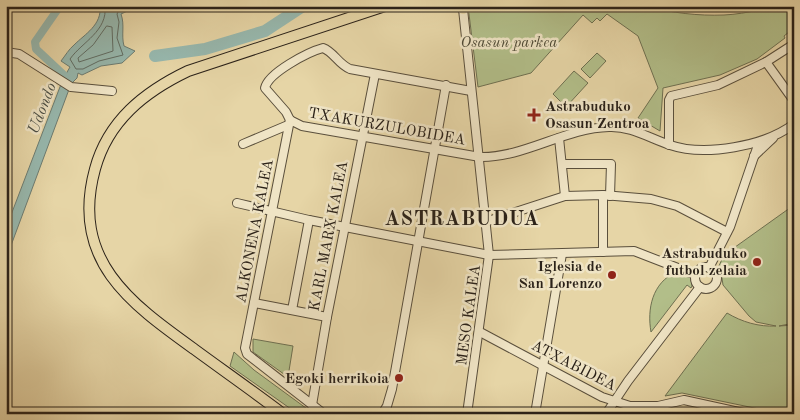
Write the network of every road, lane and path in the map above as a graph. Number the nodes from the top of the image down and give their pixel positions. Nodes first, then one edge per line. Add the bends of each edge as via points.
1 (385, 6) edge
2 (695, 6) edge
3 (728, 6) edge
4 (462, 7) edge
5 (792, 48) edge
6 (6, 52) edge
7 (766, 62) junction
8 (375, 74) junction
9 (446, 85) junction
10 (112, 91) dead end
11 (471, 91) junction
12 (794, 101) edge
13 (289, 122) junction
14 (794, 124) edge
15 (362, 136) junction
16 (774, 136) junction
17 (559, 138) junction
18 (759, 142) junction
19 (243, 144) dead end
20 (669, 145) junction
21 (739, 145) junction
22 (436, 149) junction
23 (480, 158) junction
24 (751, 159) junction
25 (562, 164) junction
26 (606, 195) junction
27 (565, 196) junction
28 (237, 203) dead end
29 (272, 211) junction
30 (309, 220) junction
31 (485, 222) junction
32 (345, 227) junction
33 (727, 232) junction
34 (417, 242) junction
35 (603, 252) junction
36 (562, 254) junction
37 (490, 255) junction
38 (709, 268) junction
39 (696, 275) junction
40 (700, 287) junction
41 (254, 303) junction
42 (292, 310) junction
43 (327, 317) junction
44 (480, 332) junction
45 (543, 366) junction
46 (614, 401) junction
47 (312, 404) junction
48 (284, 414) edge
49 (324, 414) edge
50 (382, 414) edge
51 (467, 414) edge
52 (535, 414) edge
53 (606, 414) edge
54 (748, 414) edge

1 - 48 main road via 188,71 164,82 139,100 112,130 102,147 91,183 94,240 103,264 119,288 145,314
2 - 3 main road
4 - 11 street, MESO KALEA
5 - 7 street
6 - 10 street via 19,54 72,87
7 - 12 street
7 - 20 street via 718,84 671,96 668,100
8 - 9 street
8 - 13 street via 345,67 323,48 273,74 265,88 286,112
8 - 15 street, KARL MARX KALEA
9 - 11 street
9 - 22 street
11 - 23 street, MESO KALEA
13 - 15 street, TXAKURZULOBIDEA
13 - 19 street
13 - 29 street, ALKONENA KALEA
14 - 16 street
15 - 22 street, TXAKURZULOBIDEA
15 - 32 street, KARL MARX KALEA
16 - 18 street
16 - 24 street
17 - 20 street via 599,127 612,127 626,128
17 - 23 street
17 - 25 street
18 - 21 street
18 - 24 street
20 - 21 street via 705,149
21 - 24 street
22 - 23 street, TXAKURZULOBIDEA
22 - 34 street
23 - 31 street, MESO KALEA
24 - 33 street
25 - 26 street via 611,164
25 - 27 street
26 - 27 street
26 - 33 street via 651,199 668,204
26 - 35 street
27 - 31 street
28 - 29 street
29 - 30 street
29 - 41 street, ALKONENA KALEA
30 - 32 street
30 - 42 street
31 - 37 street, MESO KALEA
32 - 34 street
32 - 43 street, KARL MARX KALEA
33 - 38 street
34 - 37 street
34 - 50 street via 392,389
35 - 36 street
35 - 39 street via 634,251
36 - 37 street
36 - 45 street
37 - 44 street, MESO KALEA
38 - 39 street via 700,270
38 - 40 street via 716,274 716,283 709,289
39 - 40 street via 696,283
40 - 46 street
41 - 42 street
41 - 47 street, ALKONENA KALEA via 246,354
42 - 43 street
43 - 47 street, KARL MARX KALEA
44 - 45 street, ATXABIDEA
44 - 51 street, MESO KALEA
45 - 46 street, ATXABIDEA
45 - 52 street
46 - 53 street
46 - 54 street, ATXABIDEA via 639,408 692,401
47 - 49 street

